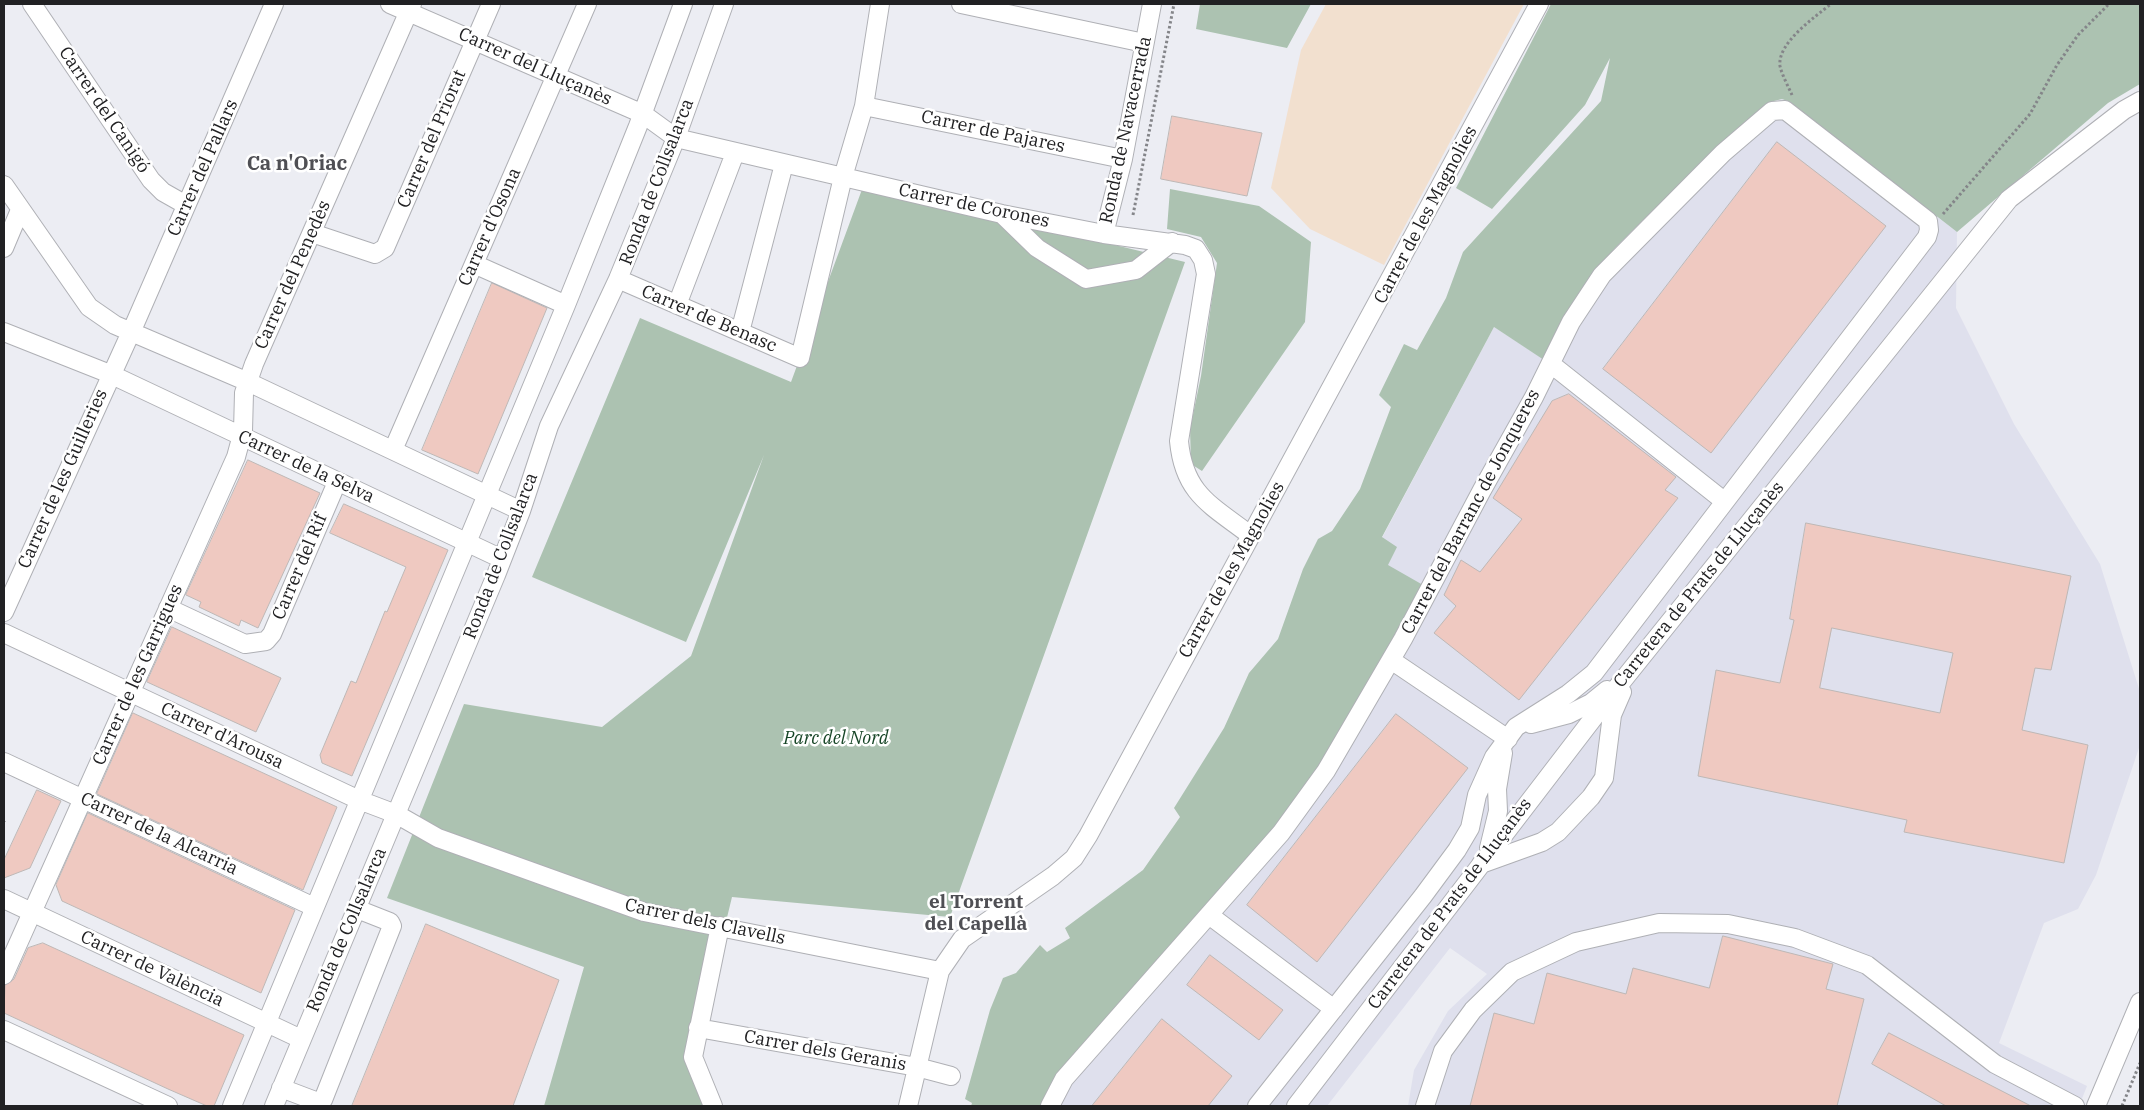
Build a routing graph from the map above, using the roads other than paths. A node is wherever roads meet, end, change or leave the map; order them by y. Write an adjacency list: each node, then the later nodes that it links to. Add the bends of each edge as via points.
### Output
1 (32, 4): 25 (street, Carrer del Canigó, via 151,180 163,192)
2 (274, 4): 25 (street, Carrer del Pallars)
3 (390, 4): 12 (street, Carrer del Lluçanès)
4 (491, 4): 13 (street, Carrer del Priorat)
5 (587, 4): 15 (street, Carrer d'Osona)
6 (682, 4): 18 (street, Ronda de Collsalarca)
7 (724, 4): 19 (street, Ronda de Collsalarca)
8 (880, 4): 17 (street)
9 (960, 4): 14 (street)
10 (1152, 4): 14 (street, Ronda de Navacerrada)
11 (1539, 4): 49 (street, Carrer de les Magnolies)
12 (410, 8): 13 (street, Carrer del Lluçanès); 29 (street, Carrer del Penedès)
13 (475, 41): 15 (street, Carrer del Lluçanès); 29 (street, Carrer del Priorat, via 385,248 375,254)
14 (1144, 43): 21 (street, Ronda de Navacerrada)
15 (556, 76): 18 (street, Carrer del Lluçanès); 33 (street, Carrer d'Osona)
16 (2140, 101): 56 (street, Carretera de Prats de Lluçanès, via 2008,198)
17 (864, 106): 21 (street, Carrer de Pajares); 23 (street)
18 (643, 114): 19 (street, Carrer del Lluçanès); 35 (street, Ronda de Collsalarca)
19 (676, 138): 20 (street, Carrer de Corones); 34 (street, Ronda de Collsalarca)
20 (735, 153): 22 (street, Carrer de Corones); 36 (street)
21 (1123, 159): 30 (street, Ronda de Navacerrada)
22 (784, 164): 23 (street, Carrer de Corones); 39 (street)
23 (843, 177): 27 (street, Carrer de Corones); 39 (street, Carrer de Benasc, via 800,358)
24 (4, 185): 26 (street)
25 (186, 205): 37 (street, Carrer del Pallars)
26 (20, 210): 32 (street); 37 (street, via 89,308)
27 (1002, 214): 30 (street, Carrer de Corones); 31 (street, via 1037,248 1086,279 1136,270)
28 (1929, 226): 40 (street, Carrer del Barranc de Jonqueres, via 1791,114 1785,110 1772,111 1722,154 1602,275 1571,322); 47 (street, Carretera de Prats de Lluçanès, via 1927,237)
29 (312, 233): 42 (street, Carrer del Penedès)
30 (1104, 234): 31 (street, Ronda de Navacerrada)
31 (1172, 242): 49 (street, Ronda de Navacerrada, via 1196,249 1206,274 1178,441 1183,470 1191,486 1207,502)
32 (4, 248)
33 (474, 264): 35 (street); 44 (street, Carrer d'Osona)
34 (618, 279): 36 (street, Carrer de Benasc); 48 (street, Ronda de Collsalarca, via 549,426)
35 (566, 305): 46 (street, Ronda de Collsalarca)
36 (677, 305): 39 (street, Carrer de Benasc)
37 (130, 331): 41 (street, Carrer del Pallars); 42 (street)
38 (4, 332): 41 (street, Carrer de la Selva)
39 (740, 332)
40 (1551, 364): 47 (street); 55 (street, Carrer del Barranc de Jonqueres)
41 (110, 374): 43 (street, Carrer de la Selva); 53 (street, Carrer de les Guilleries)
42 (248, 382): 43 (street, Carrer del Penedès, via 244,393); 44 (street)
43 (242, 437): 45 (street, Carrer de la Selva); 52 (street, Carrer de les Garrigues)
44 (392, 450): 46 (street)
45 (337, 482): 50 (street, Carrer de la Selva); 52 (street, Carrer del Rif, via 272,634 266,641 245,644)
46 (488, 494): 48 (street); 50 (street, Ronda de Collsalarca)
47 (1724, 502): 60 (street, Carretera de Prats de Lluçanès, via 1594,672 1568,694 1516,727)
48 (521, 511): 51 (street, Ronda de Collsalarca)
49 (1250, 535): 73 (street, Carrer de les Magnolies, via 1074,858 962,939)
50 (467, 543): 51 (street, Carrer de la Selva); 64 (street, Ronda de Collsalarca)
51 (502, 559): 65 (street, Ronda de Collsalarca)
52 (168, 608): 57 (street, Carrer de les Garrigues)
53 (4, 612)
54 (4, 633): 57 (street, Carrer d'Arousa)
55 (1391, 660): 60 (street); 71 (street, Carrer del Barranc de Jonqueres, via 1326,770 1280,832)
56 (1632, 669): 58 (street, via 1591,704 1569,714); 59 (street, Carretera de Prats de Lluçanès); 62 (street, via 1612,715)
57 (130, 693): 63 (street, Carrer de les Garrigues); 64 (street, Carrer d'Arousa)
58 (1538, 721): 59 (street, via 1575,720); 60 (street, via 1520,728)
59 (1589, 724): 62 (street, via 1597,735); 66 (street, Carretera de Prats de Lluçanès)
60 (1508, 739): 66 (street, via 1500,762 1495,830); 76 (street, Carretera de Prats de Lluçanès, via 1494,757 1477,794 1470,828 1457,850)
61 (4, 762): 63 (street, Carrer de la Alcarria)
62 (1605, 768): 66 (street, via 1604,778 1591,797 1558,832 1520,852)
63 (83, 799): 68 (street, Carrer de la Alcarria); 70 (street, Carrer de les Garrigues)
64 (359, 800): 65 (street, Carrer d'Arousa); 68 (street, Ronda de Collsalarca)
65 (396, 814): 69 (street, Ronda de Collsalarca); 72 (street, Carrer dels Clavells, via 438,838 644,912)
66 (1481, 864): 91 (street, Carretera de Prats de Lluçanès)
67 (4, 899): 70 (street, Carrer de València)
68 (314, 907): 77 (street, Ronda de Collsalarca)
69 (357, 909): 80 (street, Ronda de Collsalarca); 83 (street, via 390,922 392,926 323,1100 318,1102)
70 (32, 912): 74 (street, Carrer de les Garrigues); 77 (street, Carrer de València)
71 (1209, 915): 76 (street); 89 (street, Carrer del Barranc de Jonqueres, via 1064,1079)
72 (720, 926): 73 (street, Carrer dels Clavells); 78 (street)
73 (940, 971): 81 (street, Carrer de les Magnolies)
74 (4, 974)
75 (2140, 1002): 94 (street)
76 (1334, 1008): 90 (street, Carretera de Prats de Lluçanès)
77 (267, 1023): 80 (street, Carrer de València); 85 (street, Ronda de Collsalarca)
78 (698, 1028): 81 (street, Carrer dels Geranis); 87 (street, via 693,1058)
79 (4, 1030): 84 (street)
80 (301, 1039): 83 (street, Ronda de Collsalarca)
81 (917, 1067): 82 (street, Carrer dels Geranis); 88 (street, Carrer de les Magnolies)
82 (951, 1076)
83 (281, 1088): 86 (street, Ronda de Collsalarca)
84 (168, 1106)
85 (232, 1106)
86 (274, 1106)
87 (713, 1106)
88 (908, 1106)
89 (1050, 1106)
90 (1257, 1106)
91 (1296, 1106)
92 (1425, 1106): 93 (street, via 1443,1051 1473,1010 1512,972 1576,942 1659,923 1728,924 1795,938 1867,965 1995,1064)
93 (2076, 1106)
94 (2096, 1106)

